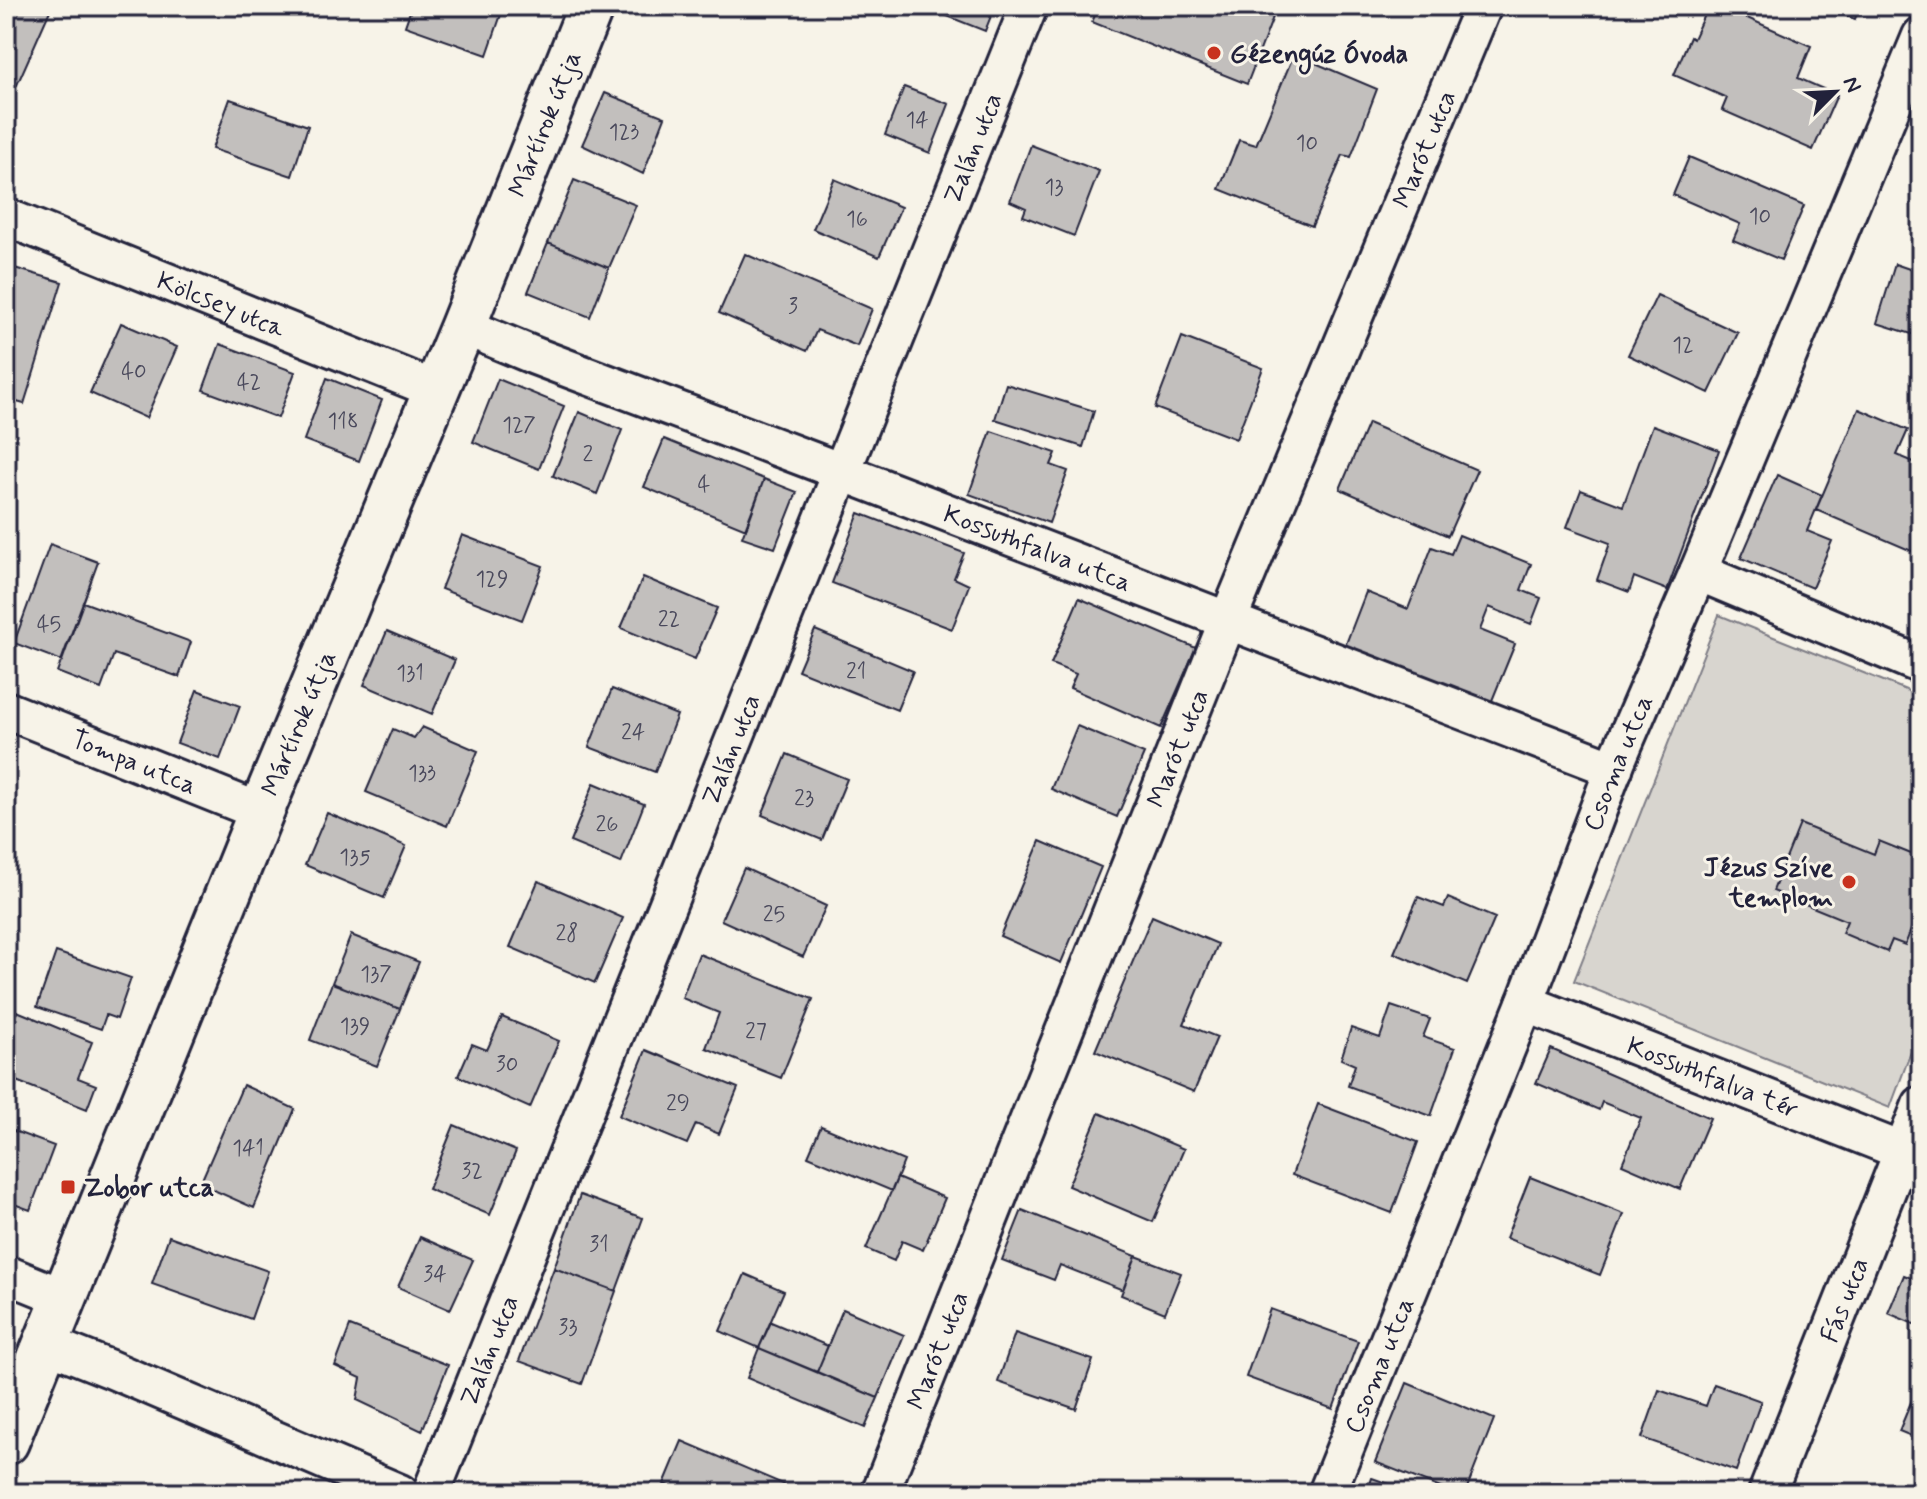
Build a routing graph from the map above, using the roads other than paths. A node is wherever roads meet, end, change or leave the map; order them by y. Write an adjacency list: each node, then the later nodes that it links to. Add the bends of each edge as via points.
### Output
1 (591, 6): 6 (street, Mártírok útja)
2 (1029, 6): 8 (street, Zalán utca)
3 (1483, 6): 10 (street, Marót utca)
4 (1921, 36): 9 (street, Csoma utca)
5 (6, 217): 7 (street, Kölcsey utca)
6 (463, 326): 7 (street, Mártírok útja); 8 (street, Kossuthfalva utca)
7 (436, 390): 14 (street, Mártírok útja)
8 (843, 472): 10 (street, Kossuthfalva utca); 23 (street, Zalán utca)
9 (1698, 572): 11 (street); 13 (street, Csoma utca)
10 (1228, 620): 13 (street, Kossuthfalva utca); 24 (street, Marót utca)
11 (1921, 665)
12 (6, 710): 14 (street, Tompa utca)
13 (1614, 769): 15 (street, Csoma utca)
14 (261, 812): 19 (street, Mártírok útja)
15 (1525, 1003): 17 (street, Kossuthfalva tér); 25 (street, Csoma utca)
16 (1921, 1105): 17 (street, Fás utca)
17 (1902, 1151): 26 (street, Fás utca)
18 (6, 1274): 19 (street)
19 (65, 1298): 20 (street, Mártírok útja)
20 (47, 1344): 21 (street, Mártírok útja); 22 (street)
21 (6, 1442)
22 (400, 1493)
23 (431, 1493)
24 (880, 1493)
25 (1327, 1493)
26 (1767, 1493)

